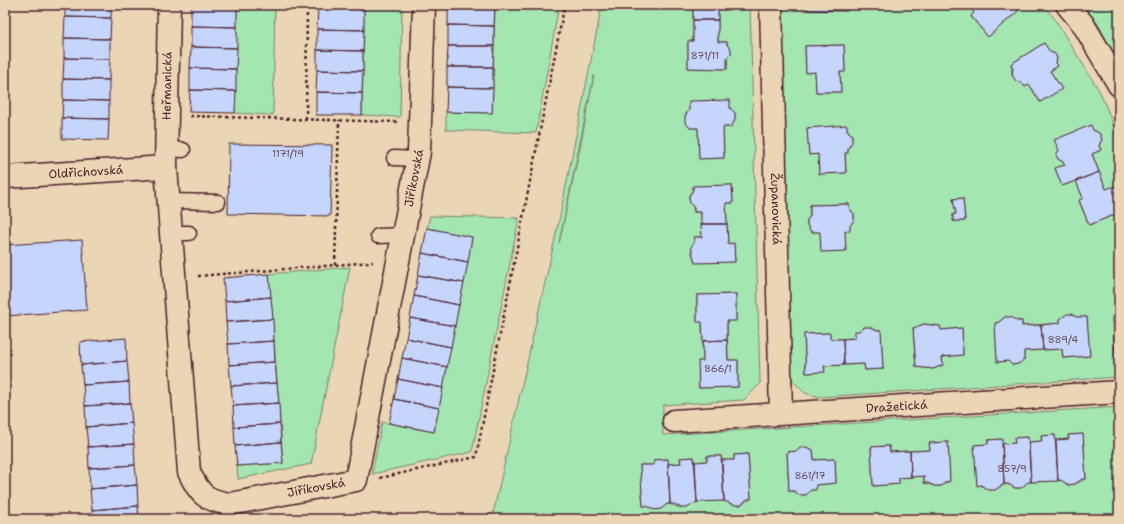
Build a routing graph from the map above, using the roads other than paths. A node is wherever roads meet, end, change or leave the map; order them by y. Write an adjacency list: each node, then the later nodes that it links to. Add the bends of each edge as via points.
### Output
1 (169, 5): 6 (street, Heřmanická)
2 (424, 5): 8 (street, Jiříkovská)
3 (771, 5): 13 (street, Županovická)
4 (1067, 5): 5 (street, via 1083,24)
5 (1119, 85)
6 (172, 155): 9 (street, Oldřichovská); 10 (street, Jiříkovská)
7 (394, 158): 8 (lane)
8 (417, 159): 10 (street, Jiříkovská, via 388,236 356,480 230,504 212,501 197,489 189,472 180,233)
9 (5, 177)
10 (168, 200): 11 (lane)
11 (218, 202)
12 (1119, 392): 13 (street, Dražetická)
13 (781, 413): 14 (street, Dražetická)
14 (674, 421)

